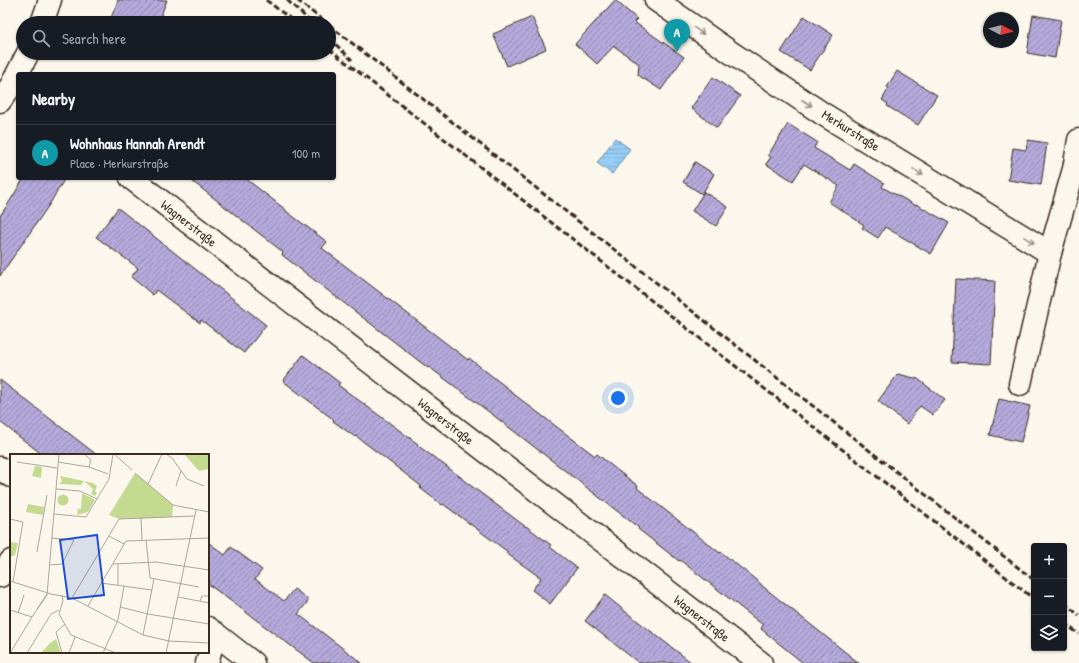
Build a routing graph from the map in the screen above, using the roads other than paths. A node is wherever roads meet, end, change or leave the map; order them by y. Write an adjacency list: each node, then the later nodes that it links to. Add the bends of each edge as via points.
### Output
1 (50, 0): 3 (street)
2 (656, 0): 10 (street, Merkurstraße, one-way to 10, via 823,114)
3 (44, 16)
4 (25, 60): 5 (street)
5 (19, 72)
6 (16, 80): 7 (street)
7 (10, 93)
8 (1079, 140): 10 (street, via 1074,169)
9 (133, 180): 21 (street, Wagnerstraße)
10 (1050, 253): 11 (street)
11 (1020, 384)
12 (0, 468): 13 (street)
13 (10, 475)
14 (10, 563): 15 (street)
15 (0, 576)
16 (211, 631): 17 (street); 20 (street)
17 (209, 647)
18 (208, 653): 19 (street)
19 (207, 663)
20 (253, 663)
21 (761, 663)

